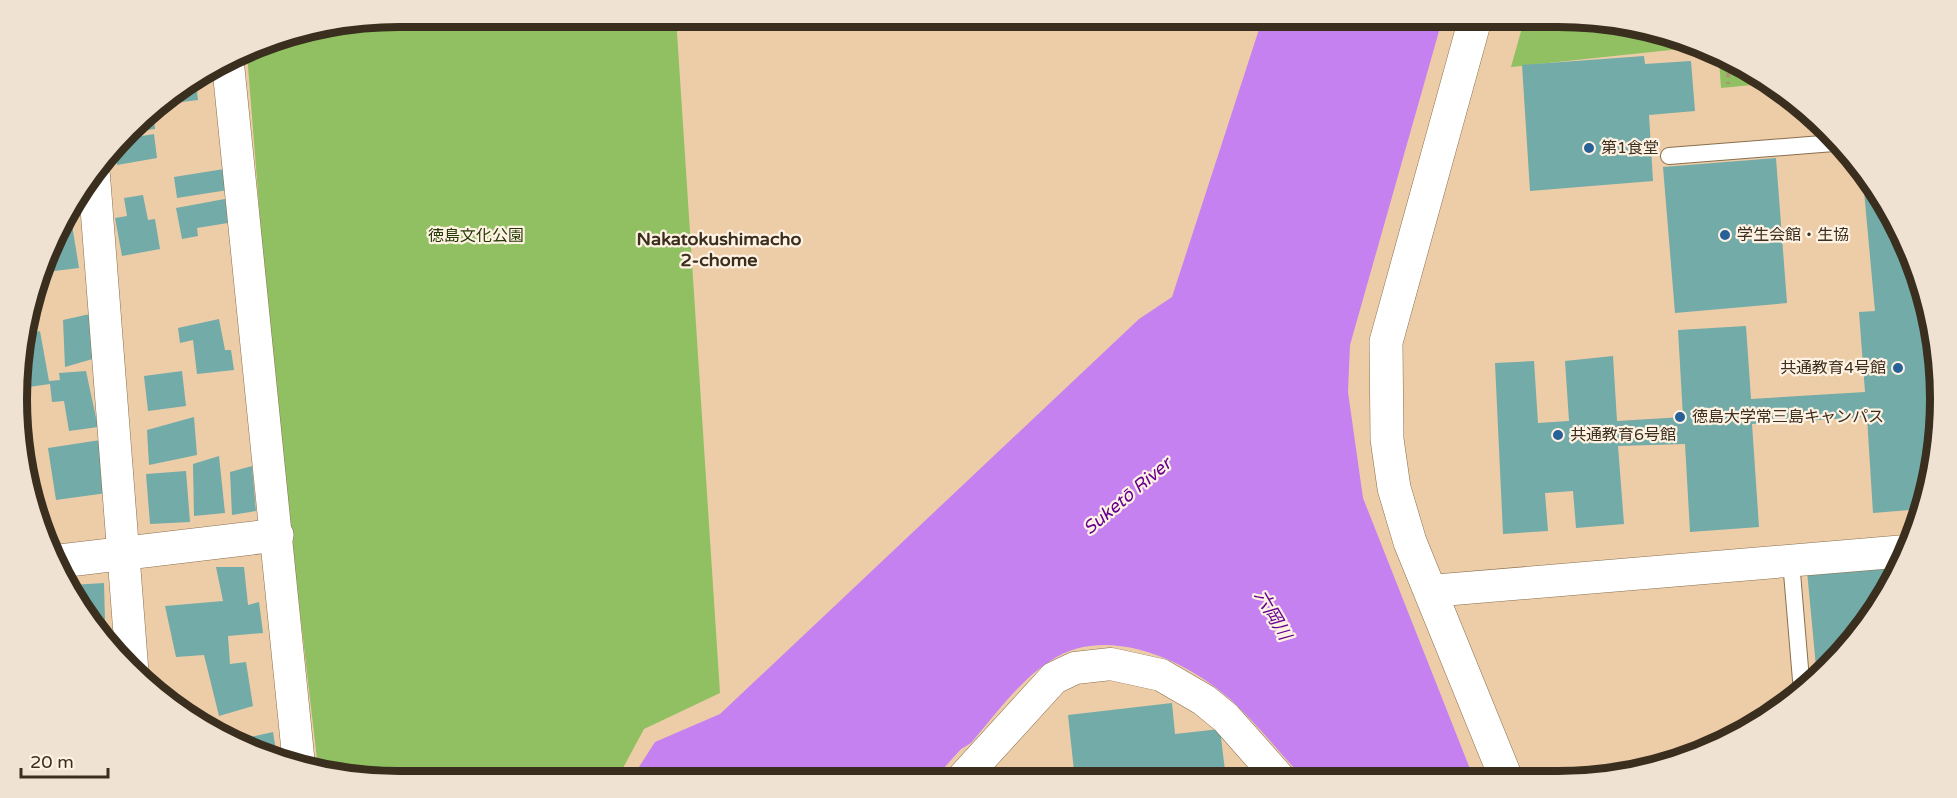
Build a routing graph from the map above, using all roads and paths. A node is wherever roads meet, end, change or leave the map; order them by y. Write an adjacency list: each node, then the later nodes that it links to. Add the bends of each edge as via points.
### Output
1 (1473, 27): 13 (street, via 1386,342 1386,429 1394,489 1410,542)
2 (228, 68): 8 (street)
3 (1728, 68): 4 (path)
4 (1728, 84)
5 (1828, 143): 6 (lane)
6 (1669, 156)
7 (95, 186): 10 (street)
8 (278, 535): 10 (street); 16 (street)
9 (1897, 552): 12 (street)
10 (123, 554): 11 (street); 14 (street)
11 (64, 561)
12 (1791, 561): 13 (street); 15 (lane)
13 (1431, 591): 19 (street)
14 (131, 657)
15 (1801, 681)
16 (298, 757)
17 (969, 771): 18 (street, via 1054,678 1075,668 1111,664 1161,675 1204,700 1226,718)
18 (1273, 771)
19 (1503, 771)

